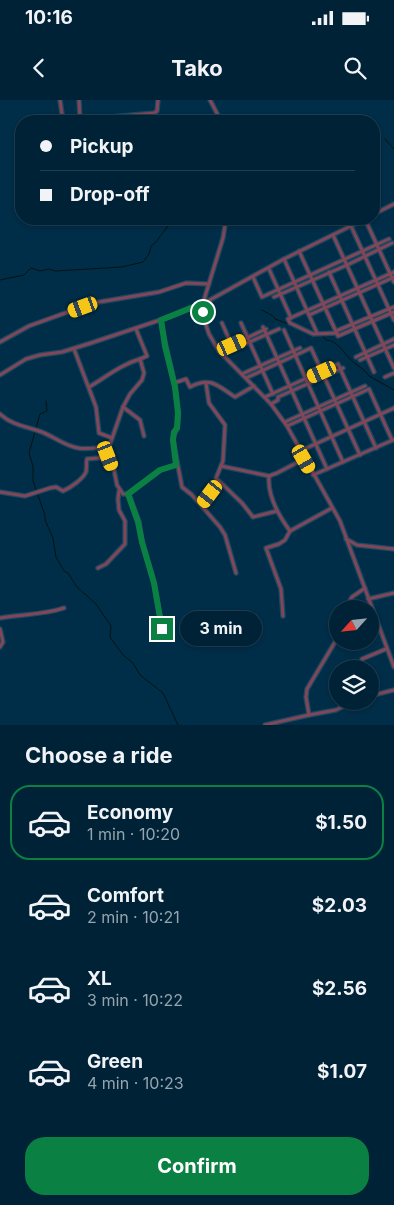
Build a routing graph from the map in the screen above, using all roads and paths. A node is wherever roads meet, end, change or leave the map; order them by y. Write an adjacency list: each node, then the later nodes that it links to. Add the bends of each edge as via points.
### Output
1 (60, 100): 5 (street)
2 (79, 100): 6 (street)
3 (158, 100): 7 (street, via 154,113)
4 (210, 100): 8 (street)
5 (62, 115)
6 (80, 115)
7 (129, 115)
8 (218, 115)
9 (394, 204): 10 (street)
10 (380, 211)
11 (224, 225): 32 (street)
12 (368, 225): 15 (street)
13 (351, 226): 14 (street); 18 (street)
14 (333, 235): 17 (street); 21 (street)
15 (377, 245): 16 (street); 16 (street, via 391,241); 18 (street)
16 (379, 250): 19 (street); 26 (street)
17 (299, 251): 20 (street); 27 (street)
18 (363, 252): 19 (street); 21 (street)
19 (365, 257): 22 (street); 31 (street)
20 (284, 259): 23 (street); 33 (street)
21 (345, 261): 22 (street); 24 (street)
22 (347, 265): 25 (street); 34 (street)
23 (269, 268): 28 (street); 35 (street)
24 (327, 269): 25 (street); 27 (street)
25 (329, 273): 30 (street); 37 (street)
26 (392, 273): 29 (street); 31 (street)
27 (311, 276): 30 (street); 33 (street)
28 (253, 277): 35 (street, via 262,297); 38 (street)
29 (393, 279): 31 (street)
30 (313, 280): 33 (street); 39 (street)
31 (377, 283): 34 (street); 42 (street)
32 (209, 284): 38 (street); 59 (street, via 186,283 159,292 93,303 34,324)
33 (296, 285): 35 (street); 41 (street)
34 (359, 291): 37 (street); 45 (street)
35 (279, 292): 36 (street); 44 (street)
36 (274, 296)
37 (341, 299): 39 (street); 50 (street)
38 (203, 303): 46 (street); 68 (street, via 209,334)
39 (325, 306): 41 (street); 43 (street); 55 (street)
40 (394, 306): 42 (street)
41 (307, 311): 43 (street); 44 (street)
42 (391, 311): 45 (street); 47 (street)
43 (309, 315): 56 (street)
44 (291, 318): 56 (street, via 288,319 290,323 313,334)
45 (372, 319): 50 (street); 61 (street)
46 (161, 320): 51 (street); 92 (street)
47 (394, 320)
48 (241, 323): 57 (street)
49 (222, 324): 62 (street)
50 (354, 326): 55 (street, via 338,336); 70 (street)
51 (136, 328): 65 (street); 76 (street, via 147,356)
52 (279, 329): 53 (street)
53 (265, 330): 57 (street); 60 (street); 75 (street)
54 (284, 330): 69 (street)
55 (337, 332): 56 (street)
56 (318, 333)
57 (248, 338): 60 (street); 62 (street)
58 (394, 340): 61 (street)
59 (0, 342)
60 (250, 342): 66 (street); 79 (street)
61 (383, 344): 67 (street); 70 (street)
62 (232, 345): 66 (street); 68 (street)
63 (394, 345): 67 (street)
64 (300, 348): 69 (street)
65 (74, 349): 87 (street, via 26,359); 98 (street)
66 (234, 349): 71 (street)
67 (385, 349): 74 (street); 81 (street)
68 (219, 351): 71 (street)
69 (293, 351): 72 (street); 75 (street)
70 (365, 352): 73 (street); 74 (street)
71 (222, 354): 86 (street)
72 (295, 355): 78 (street); 83 (street, via 311,348); 91 (street)
73 (356, 357)
74 (367, 357): 77 (street); 84 (street)
75 (277, 358): 78 (street); 79 (street)
76 (140, 359): 98 (street, via 111,371); 106 (street, via 144,373 142,380)
77 (360, 360)
78 (279, 363): 82 (street); 96 (street)
79 (260, 366): 82 (street); 86 (street)
80 (342, 368): 83 (street, via 338,364); 88 (street); 101 (street)
81 (394, 368)
82 (262, 371): 90 (street); 100 (street)
83 (322, 372): 88 (street); 91 (street)
84 (374, 372)
85 (394, 373): 89 (street)
86 (242, 374): 90 (street)
87 (0, 375)
88 (324, 376): 94 (street); 103 (street)
89 (385, 377)
90 (246, 378): 95 (street)
91 (306, 379): 94 (street); 96 (street)
92 (174, 382): 93 (street, via 186,379 190,387); 130 (street, via 178,413 173,440)
93 (206, 383): 95 (street, via 221,386 235,397); 131 (street, via 209,402 225,425)
94 (308, 384): 99 (street); 107 (street)
95 (254, 386): 102 (street)
96 (290, 386): 99 (street); 100 (street)
97 (365, 386): 101 (street)
98 (89, 387): 120 (street, via 100,433)
99 (292, 391): 104 (street); 111 (street)
100 (273, 394): 102 (street)
101 (352, 394): 103 (street); 105 (street); 112 (street, via 369,389); 115 (street)
102 (265, 398): 104 (street)
103 (335, 400): 105 (street); 107 (street)
104 (271, 404): 114 (street)
105 (337, 404): 109 (street); 117 (street)
106 (123, 407): 118 (street, via 140,420); 120 (street)
107 (318, 407): 109 (street); 111 (street)
108 (394, 408): 112 (street)
109 (320, 411): 113 (street); 119 (street)
110 (0, 414): 123 (street, via 18,426 75,447)
111 (302, 414): 113 (street); 114 (street)
112 (381, 414): 115 (street); 121 (street)
113 (304, 419): 116 (street); 122 (street)
114 (284, 422): 116 (street)
115 (364, 422): 117 (street); 124 (street)
116 (287, 426): 125 (street)
117 (348, 429): 119 (street); 126 (street)
118 (144, 436)
119 (332, 437): 122 (street); 129 (street)
120 (112, 438): 123 (street)
121 (393, 440): 124 (street)
122 (316, 444): 125 (street); 132 (street)
123 (109, 447): 127 (street)
124 (376, 448): 126 (street)
125 (300, 451): 128 (street)
126 (360, 455): 129 (street)
127 (108, 456): 136 (street); 137 (street, via 87,459 86,472 74,486 63,491 56,487 25,496)
128 (304, 459): 133 (street); 134 (street)
129 (343, 462): 132 (street)
130 (176, 465): 138 (street, via 160,470); 139 (street, via 182,487)
131 (221, 466): 134 (street); 135 (street, via 216,478)
132 (327, 469): 133 (street)
133 (313, 475): 140 (street)
134 (269, 476): 141 (street)
135 (219, 481): 139 (street); 141 (street, via 253,517)
136 (119, 490): 138 (street); 145 (street, via 125,544)
137 (0, 492)
138 (128, 494): 155 (street, via 154,583)
139 (202, 506): 146 (street, via 225,535)
140 (332, 508): 142 (street); 143 (street)
141 (277, 511): 142 (street)
142 (290, 531): 152 (street, via 285,540 266,548 281,589)
143 (346, 538): 144 (street, via 357,545); 147 (street)
144 (394, 549)
145 (98, 568)
146 (236, 573)
147 (365, 588): 149 (street); 150 (street)
148 (394, 592): 149 (street)
149 (368, 599): 158 (street)
150 (350, 600)
151 (64, 608): 153 (street)
152 (283, 616)
153 (0, 618)
154 (0, 629): 156 (street)
155 (162, 629)
156 (0, 647)
157 (330, 650): 164 (street, via 307,689)
158 (386, 650): 159 (street); 160 (street)
159 (362, 660)
160 (394, 667)
161 (394, 690): 162 (street)
162 (379, 694)
163 (336, 710): 164 (street)
164 (309, 714): 165 (street)
165 (266, 725)

